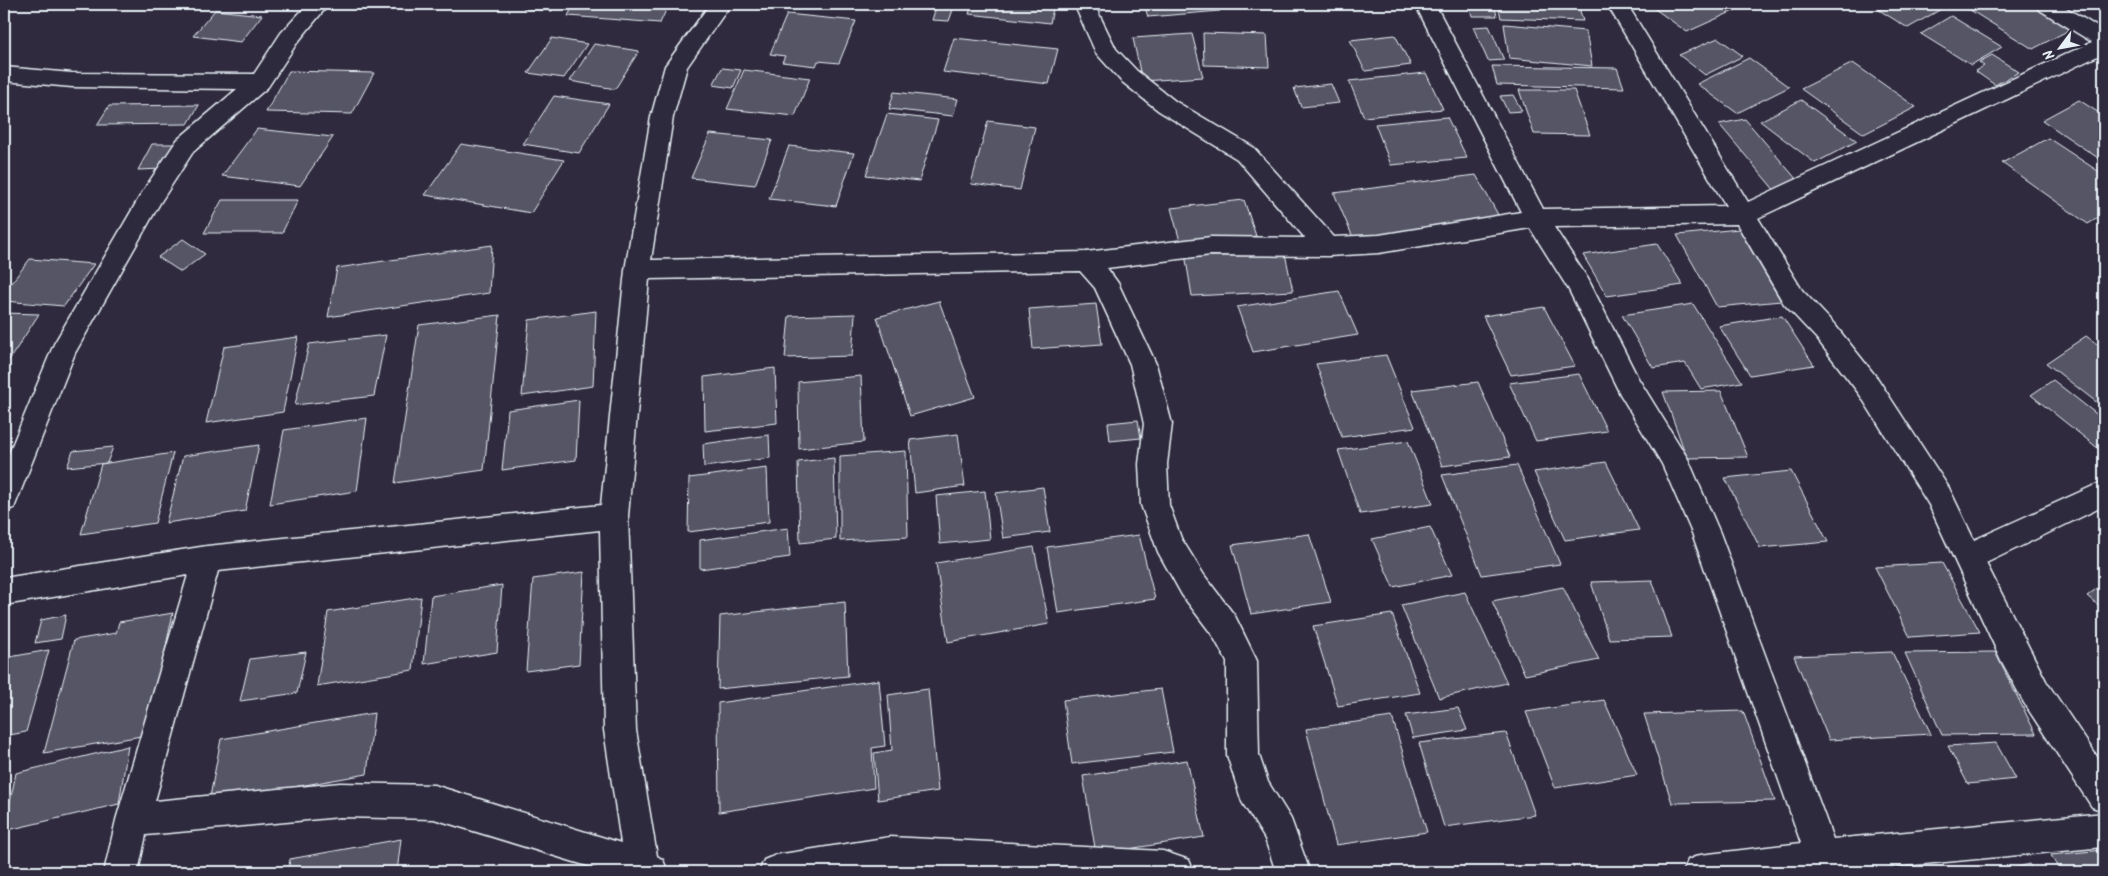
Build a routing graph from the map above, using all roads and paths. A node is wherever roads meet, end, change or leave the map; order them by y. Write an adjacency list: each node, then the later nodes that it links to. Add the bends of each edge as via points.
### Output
1 (319, 4): 10 (street, via 289,38)
2 (722, 4): 15 (street, via 676,66 662,117)
3 (1084, 4): 13 (street, via 1107,53 1129,76 1167,106 1245,154)
4 (1425, 4): 12 (street)
5 (1617, 4): 11 (street)
6 (2045, 4): 7 (street)
7 (2104, 40)
8 (2104, 45): 11 (street)
9 (4, 74): 10 (street, via 72,80)
10 (260, 82): 17 (street, via 185,146 151,197 63,351)
11 (1743, 215): 12 (street); 19 (street, via 1793,297 1826,332 1869,387 1940,497)
12 (1536, 218): 13 (street, via 1378,244); 25 (street, via 1579,286 1629,386 1674,459 1706,533)
13 (1328, 247): 14 (street, via 1211,246)
14 (1086, 261): 15 (street); 30 (street, via 1105,283 1143,364 1158,424 1153,464 1155,506 1168,544 1192,585 1224,626 1242,661 1243,755 1254,790 1279,831)
15 (637, 270): 18 (street)
16 (2104, 493): 19 (street)
17 (4, 499)
18 (614, 516): 20 (street); 26 (street, via 620,730)
19 (1969, 557): 22 (street, via 2035,692)
20 (207, 559): 21 (street); 23 (street)
21 (4, 591)
22 (2104, 795)
23 (133, 820): 26 (street, via 340,800 434,802); 27 (street)
24 (2104, 830): 25 (street)
25 (1823, 857): 31 (street)
26 (647, 869)
27 (121, 872)
28 (776, 872): 29 (street, via 890,854 1163,868)
29 (1177, 872)
30 (1293, 872)
31 (1700, 872)

